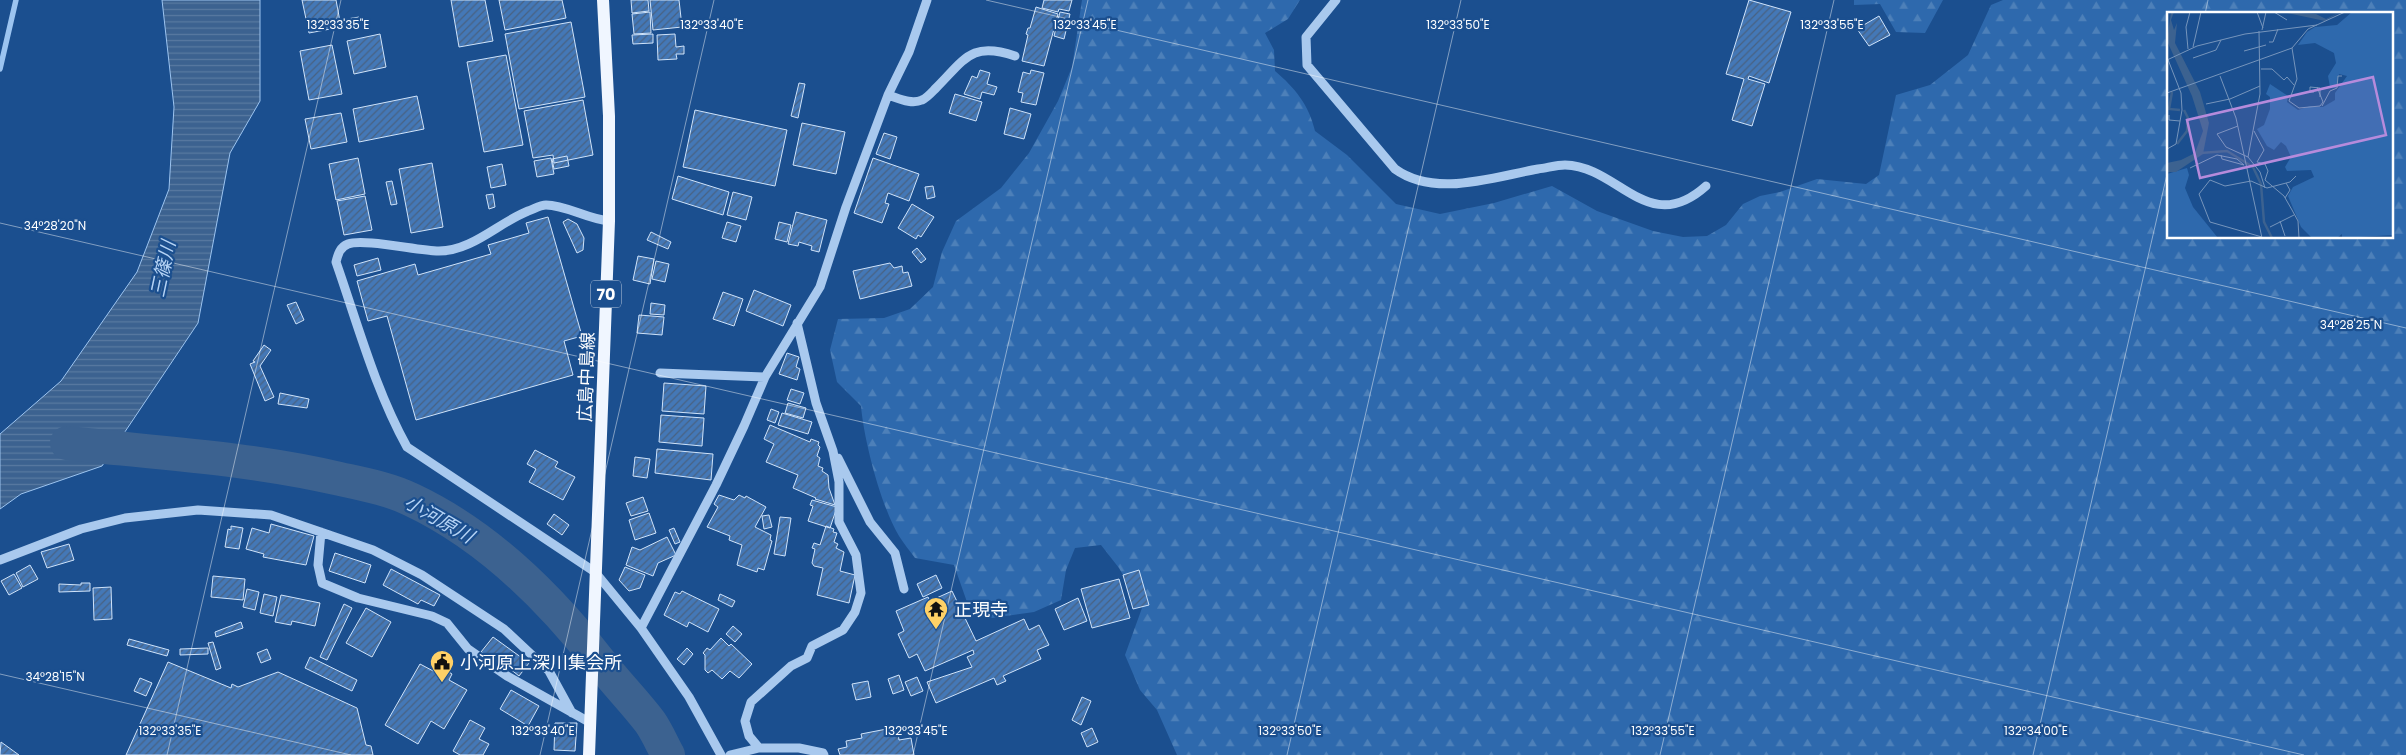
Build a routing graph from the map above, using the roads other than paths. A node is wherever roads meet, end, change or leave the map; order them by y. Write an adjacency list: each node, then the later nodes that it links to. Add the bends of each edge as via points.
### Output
1 (603, 0): 7 (main road, 広島中島線 / 70, via 609,116)
2 (927, 0): 5 (street, via 909,52)
3 (1336, 0): 6 (street, via 1306,37 1307,66 1395,168 1414,179 1436,185 1447,184 1565,165 1593,173 1658,205 1683,201 1697,195)
4 (1015, 56): 5 (street, via 994,49 980,50 966,58 922,100 911,102)
5 (888, 95): 8 (street, via 820,287)
6 (1706, 186)
7 (609, 221): 14 (main road, 広島中島線 / 70); 14 (street, via 545,205 512,218 453,251 349,243 342,248 336,262 367,359 407,447)
8 (797, 323): 10 (street); 11 (street, via 807,371)
9 (660, 373): 10 (street)
10 (765, 377): 16 (street, via 716,485)
11 (827, 435): 15 (street, via 870,522 895,553); 19 (street, via 839,482 839,522 856,555 861,593 855,612 843,630 812,646 807,658 791,666 751,702 745,722 749,736)
12 (322, 532): 13 (street, via 272,515 198,510 107,522); 17 (street, via 373,550 422,575 504,628 549,671); 17 (street, via 318,565 322,583 358,598 432,616 446,623 468,650)
13 (0, 560)
14 (595, 572): 16 (street); 18 (main road, 広島中島線 / 70)
15 (904, 589)
16 (641, 628): 21 (street, via 689,697)
17 (572, 713): 18 (street)
18 (590, 717): 20 (main road, 広島中島線 / 70)
19 (759, 748): 22 (street); 23 (street, via 800,748)
20 (589, 755)
21 (720, 755)
22 (730, 755)
23 (824, 755)

